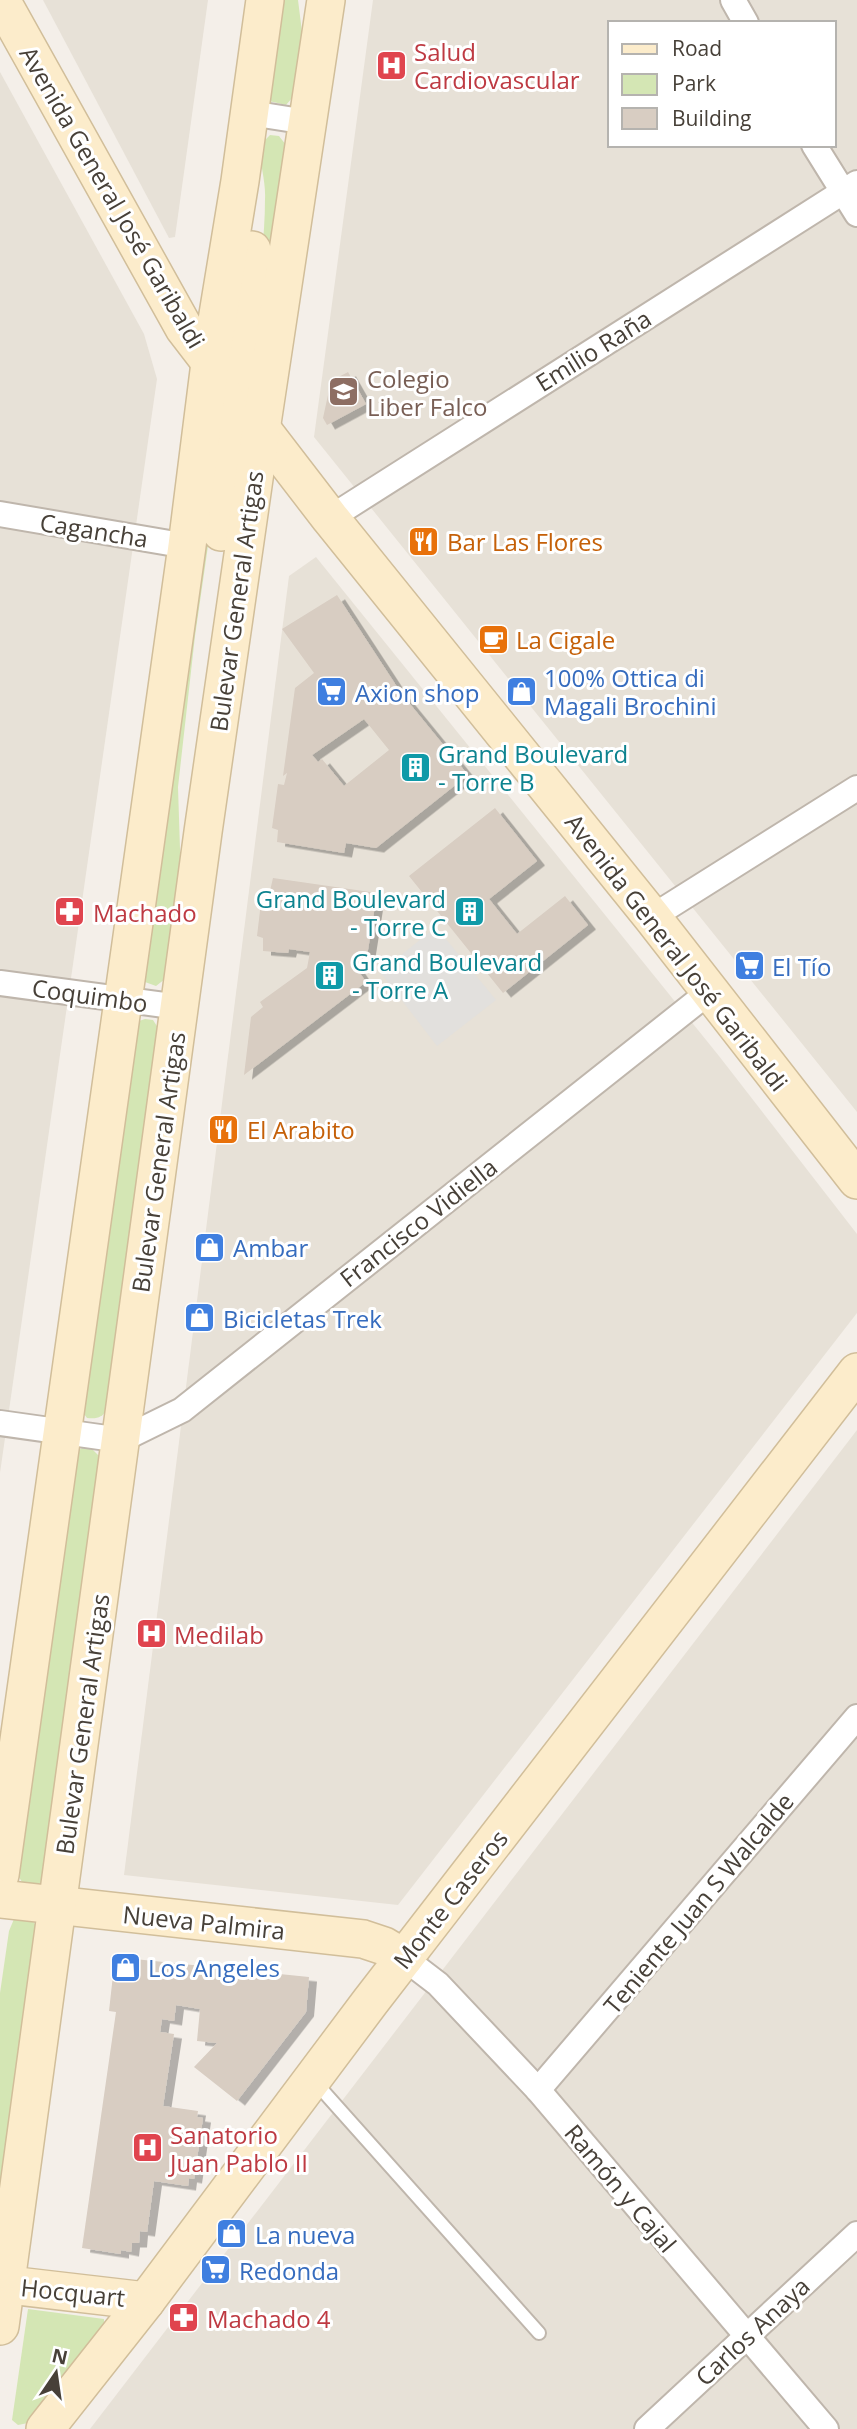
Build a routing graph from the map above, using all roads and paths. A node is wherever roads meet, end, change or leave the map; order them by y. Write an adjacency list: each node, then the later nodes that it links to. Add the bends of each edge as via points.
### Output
1 (1, 0): 12 (main road, Avenida General José Garibaldi, via 184,328)
2 (265, 0): 6 (main road)
3 (733, 0): 5 (street)
4 (325, 2): 7 (main road, Bulevar General Artigas)
5 (745, 21)
6 (250, 113): 7 (street); 9 (main road)
7 (307, 122): 13 (main road, Bulevar General Artigas)
8 (816, 147): 10 (street)
9 (240, 181): 12 (main road); 13 (main road, via 255,226 239,362 244,390)
10 (850, 187): 11 (street); 15 (street, Emilio Raña)
11 (857, 214)
12 (210, 363): 13 (main road, Avenida General José Garibaldi); 16 (main road); 18 (main road, via 229,407 233,436 190,770)
13 (261, 430): 15 (main road, Avenida General José Garibaldi); 18 (main road, Bulevar General Artigas)
14 (0, 514): 16 (street, Cagancha)
15 (330, 518): 19 (main road, Avenida General José Garibaldi)
16 (187, 545): 22 (main road)
17 (857, 788): 19 (street)
18 (203, 832): 23 (main road, Bulevar General Artigas)
19 (652, 917): 21 (main road, Avenida General José Garibaldi)
20 (0, 983): 22 (street, Coquimbo)
21 (709, 992): 24 (main road, Avenida General José Garibaldi); 28 (street, Francisco Vidiella, via 182,1410)
22 (124, 1000): 23 (street, Coquimbo); 27 (main road)
23 (179, 1007): 28 (main road, Bulevar General Artigas)
24 (853, 1169)
25 (857, 1372): 33 (main road, Monte Caseros)
26 (0, 1423): 27 (street)
27 (61, 1431): 28 (street); 30 (main road)
28 (121, 1440): 32 (main road, Bulevar General Artigas)
29 (857, 1717): 35 (street, Teniente Juan S Walcalde)
30 (0, 1875)
31 (0, 1899): 32 (main road, Nueva Palmira)
32 (58, 1906): 33 (main road, Nueva Palmira, via 363,1939); 37 (main road, Bulevar General Artigas)
33 (404, 1958): 34 (main road, Monte Caseros); 35 (street, Ramón y Cajal, via 438,1984)
34 (312, 2079): 38 (main road, Monte Caseros); 40 (lane)
35 (538, 2090): 41 (street, Ramón y Cajal)
36 (857, 2234): 41 (street, Carlos Anaya)
37 (3, 2285): 38 (main road, Hocquart); 39 (main road, Bulevar General Artigas)
38 (146, 2301): 42 (main road, Monte Caseros)
39 (0, 2326)
40 (539, 2333)
41 (746, 2335): 43 (street, Carlos Anaya); 44 (street, Ramón y Cajal)
42 (46, 2429)
43 (647, 2429)
44 (826, 2429)

